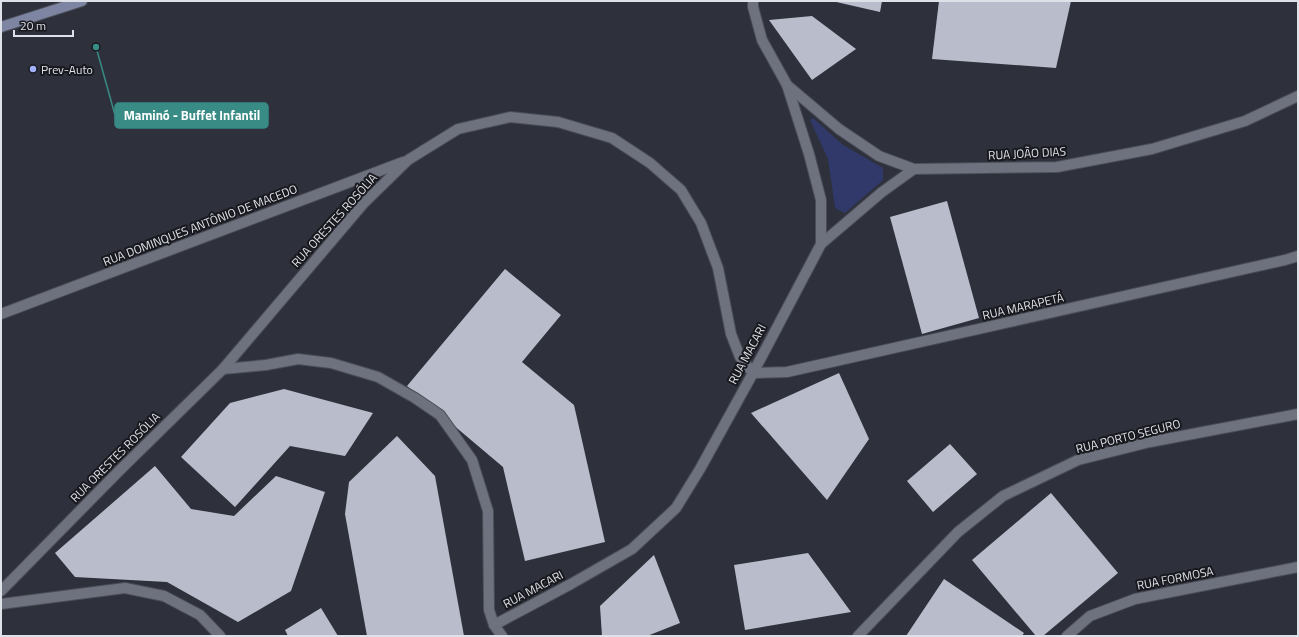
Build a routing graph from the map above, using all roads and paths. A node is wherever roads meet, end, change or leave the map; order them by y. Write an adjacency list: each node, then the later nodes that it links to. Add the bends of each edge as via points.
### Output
1 (82, 1): 3 (main road)
2 (753, 1): 4 (street, RUA MACARI, via 762,40)
3 (1, 27)
4 (787, 85): 7 (street, via 839,129 879,156); 8 (street, RUA MACARI, via 821,200)
5 (1298, 96): 7 (street, RUA JOÃO DIAS, via 1245,121 1152,149 1057,166)
6 (408, 160): 10 (street, RUA DOMINQUES ANTÔNIO DE MACEDO); 11 (street, RUA ORESTES ROSÓLIA, via 363,204); 12 (street, RUA ORESTES ROSÓLIA, via 458,129 510,117 558,122 612,138 650,163 681,190 701,223 718,268 731,334 740,357)
7 (914, 169): 8 (street, via 882,192)
8 (821, 244): 12 (street, RUA MACARI)
9 (1298, 256): 12 (street, RUA MARAPETÁ, via 787,372)
10 (1, 314)
11 (223, 369): 15 (street, RUA ORESTES ROSÓLIA); 17 (street, via 298,359 331,363 378,377 440,415 472,460 488,510 489,610)
12 (752, 373): 17 (street, RUA MACARI, via 676,508 632,549)
13 (1298, 414): 20 (street, RUA PORTO SEGURO, via 1150,442 1078,460 1004,496 958,532)
14 (1298, 567): 21 (street, RUA FORMOSA, via 1135,599 1090,616)
15 (1, 591)
16 (1, 604): 18 (street, via 125,588 164,596 200,615)
17 (494, 625): 19 (street)
18 (220, 636)
19 (502, 636)
20 (858, 636)
21 (1067, 636)

